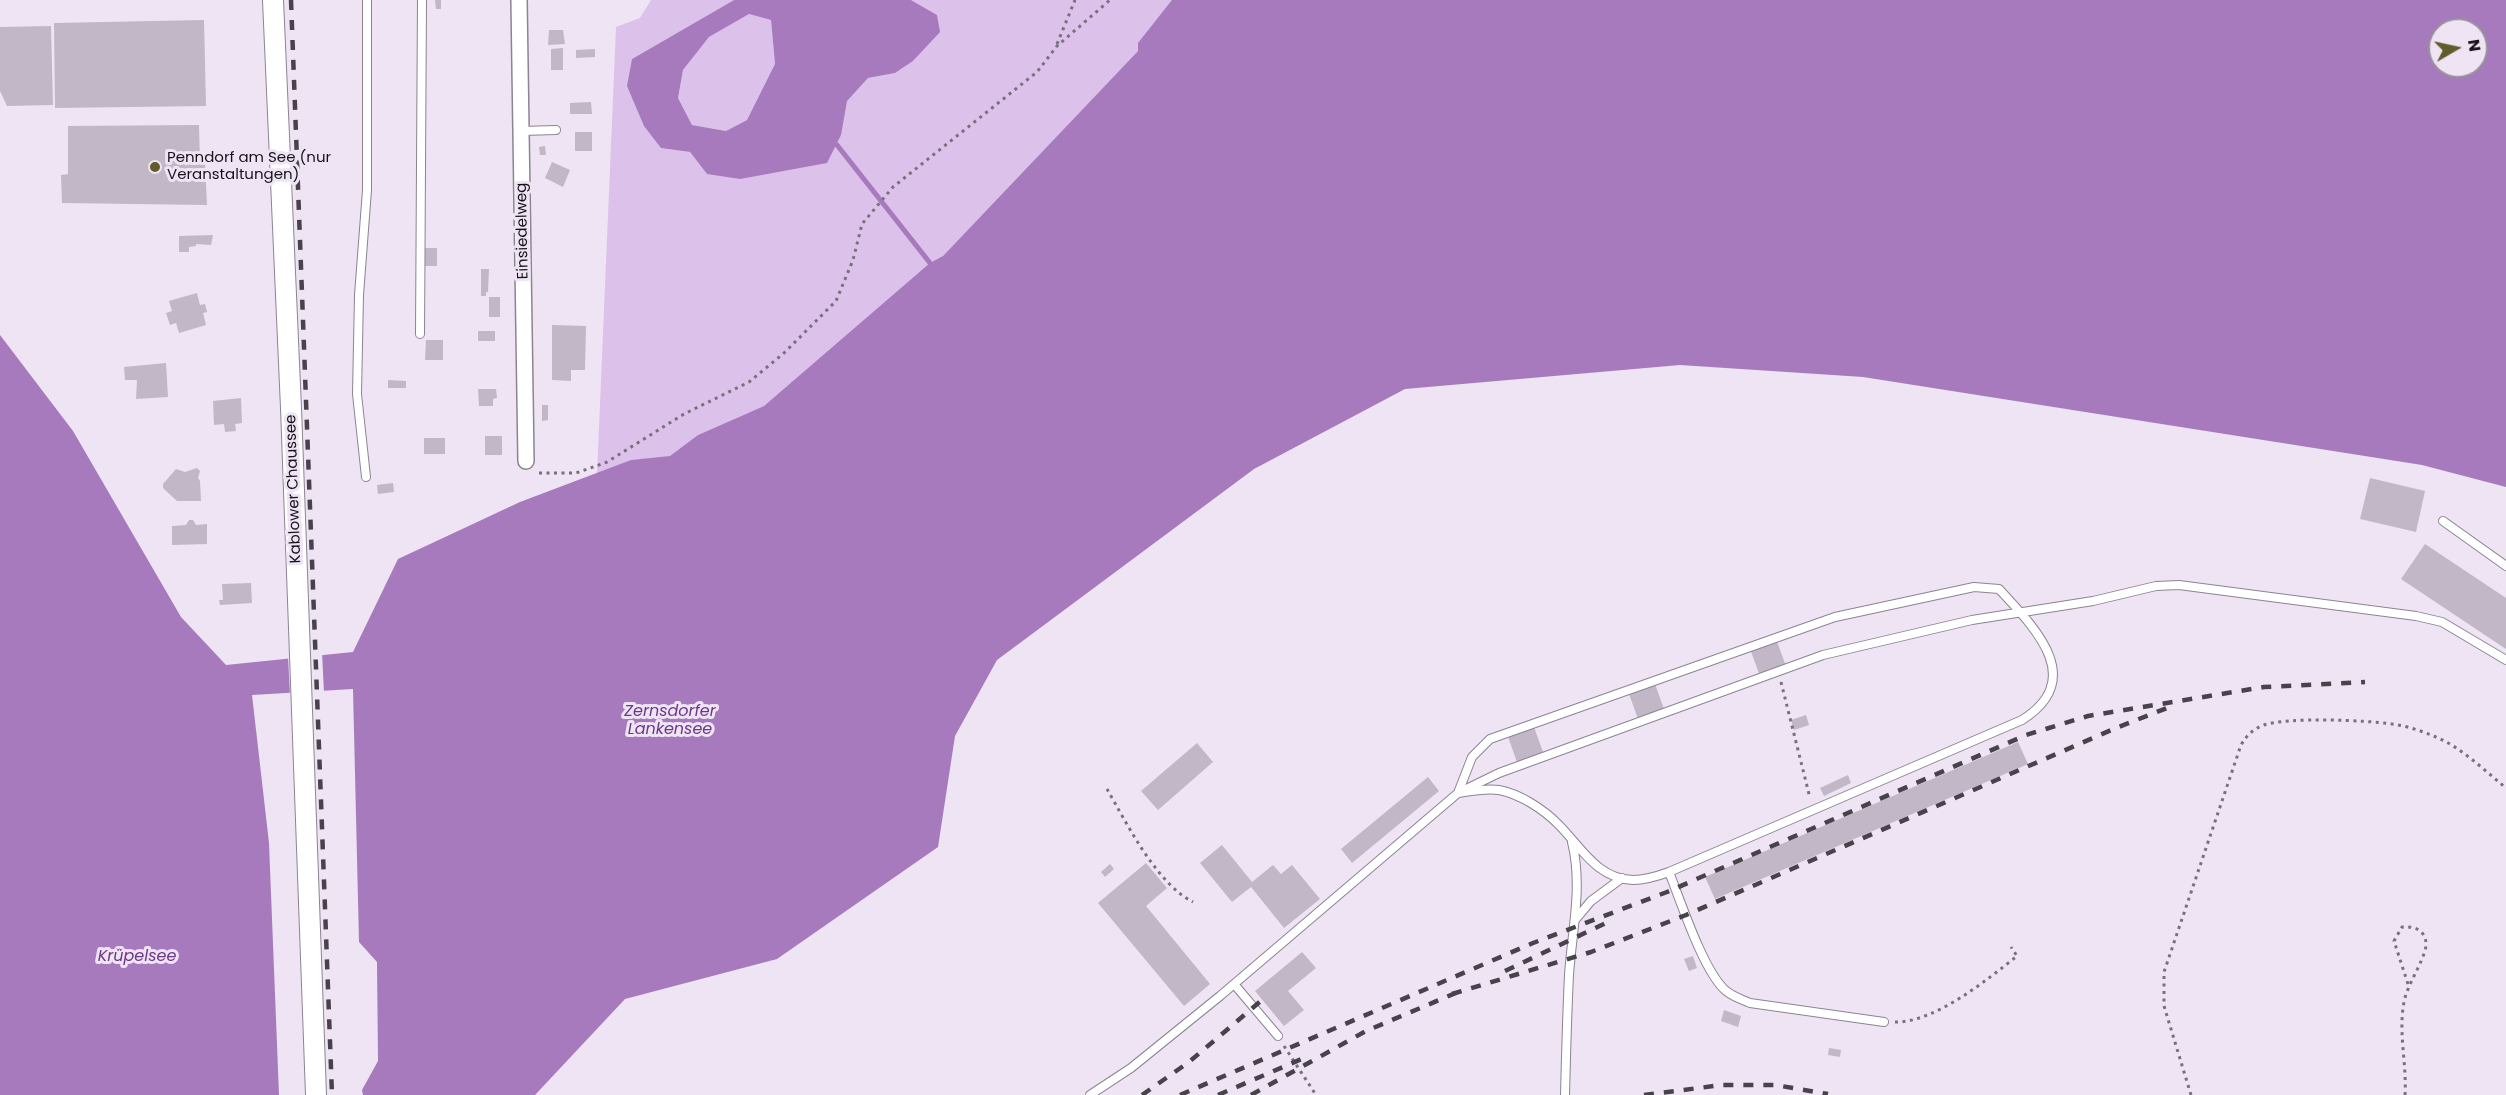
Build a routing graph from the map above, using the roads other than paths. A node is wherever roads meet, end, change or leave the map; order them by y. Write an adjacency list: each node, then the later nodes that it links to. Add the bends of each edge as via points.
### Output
1 (273, 0): 22 (street, Kablower Chaussee)
2 (367, 0): 9 (lane, via 367,190 357,394)
3 (422, 0): 7 (lane)
4 (519, 0): 6 (street, Einsiedelweg)
5 (556, 130): 6 (lane)
6 (522, 131): 8 (street, Einsiedelweg)
7 (420, 334)
8 (526, 461)
9 (366, 477)
10 (2444, 521): 11 (lane)
11 (2506, 566)
12 (2019, 611): 13 (lane, via 2156,586 2199,586 2442,622); 14 (lane, via 1823,655 1499,773); 14 (lane, via 1999,589 1974,586 1835,617 1490,740 1472,757); 16 (lane, via 2042,639 2052,660 2053,680 2048,697 2038,710)
13 (2506, 660)
14 (1458, 793): 15 (lane, via 1499,790 1520,798 1541,809); 19 (lane)
15 (1572, 840): 17 (lane, via 1601,870); 18 (lane, via 1578,866)
16 (1669, 872): 17 (lane, via 1634,880); 20 (lane, via 1708,965 1732,996 1750,1003)
17 (1622, 878): 18 (lane, via 1591,901)
18 (1575, 920): 24 (lane)
19 (1234, 984): 21 (lane); 23 (lane, via 1131,1068)
20 (1884, 1022)
21 (1278, 1036)
22 (316, 1095)
23 (1090, 1095)
24 (1565, 1095)

